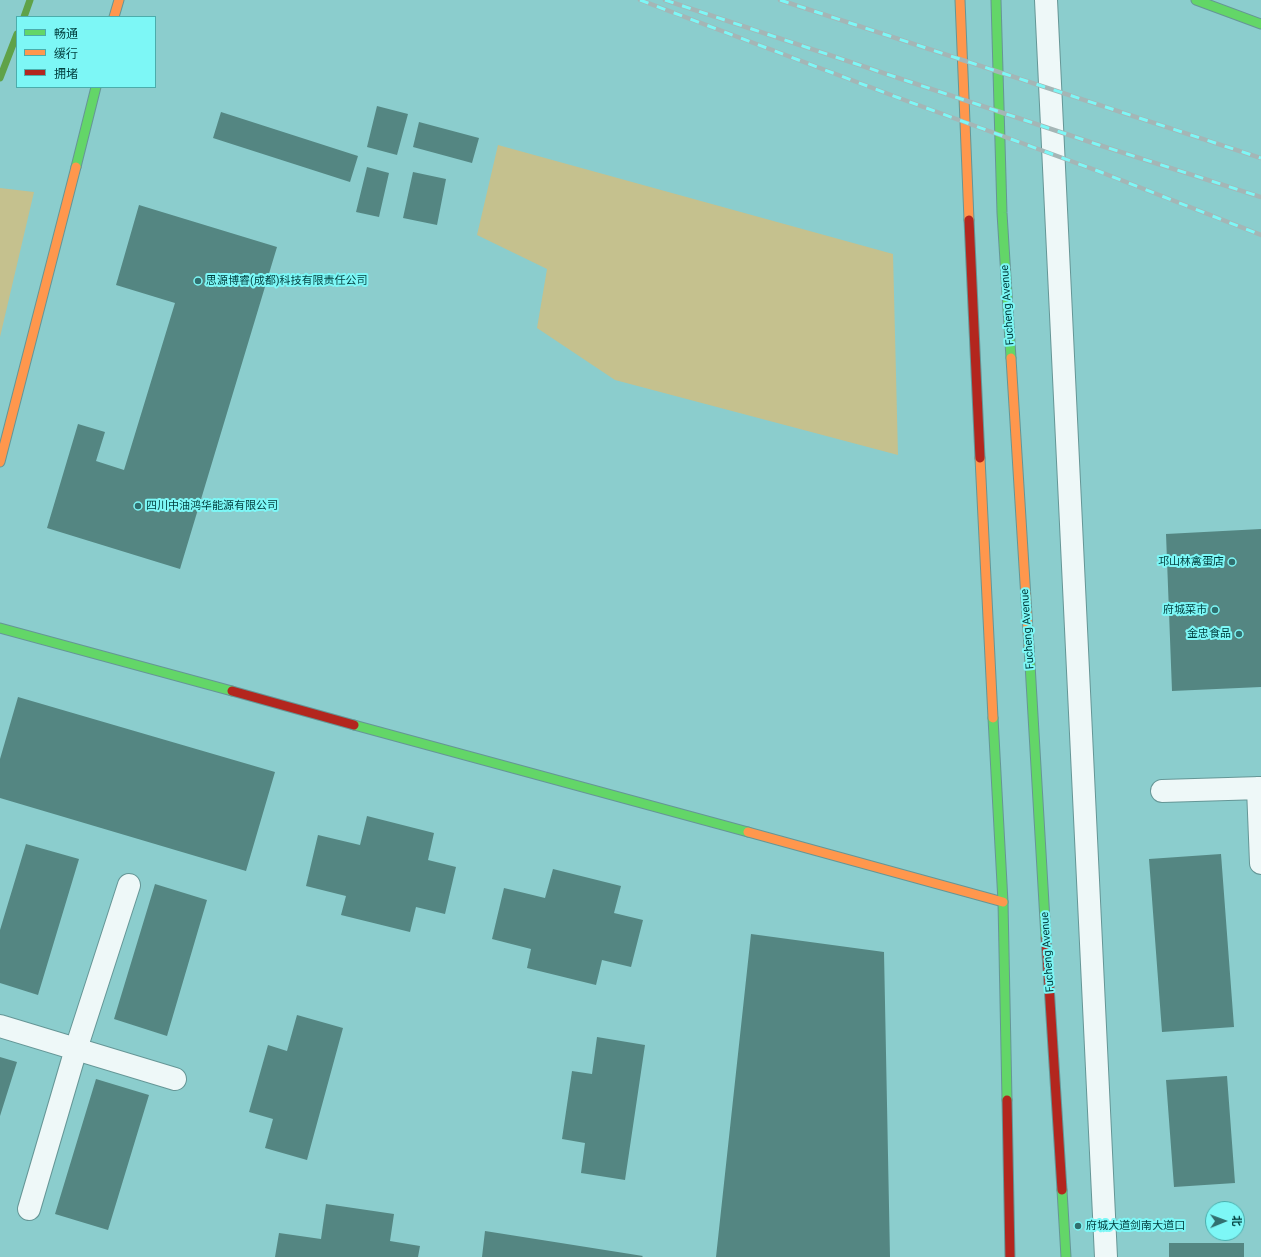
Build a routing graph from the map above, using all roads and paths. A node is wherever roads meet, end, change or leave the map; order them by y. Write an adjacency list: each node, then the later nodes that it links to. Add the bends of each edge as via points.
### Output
1 (119, 0): 6 (main road)
2 (960, 0): 15 (main road, via 982,526)
3 (996, 0): 21 (main road, Fucheng Avenue, via 1002,213)
4 (1046, 0): 22 (street)
5 (1196, 0): 7 (main road)
6 (114, 16)
7 (1261, 24)
8 (96, 88): 9 (main road)
9 (0, 462)
10 (0, 628): 15 (main road)
11 (1259, 788): 12 (street); 13 (street)
12 (1162, 791)
13 (1261, 863)
14 (129, 885): 17 (street)
15 (1003, 902): 20 (main road)
16 (0, 1026): 17 (street)
17 (76, 1049): 18 (street); 19 (street)
18 (175, 1078)
19 (29, 1209)
20 (1010, 1257)
21 (1066, 1257)
22 (1106, 1257)

